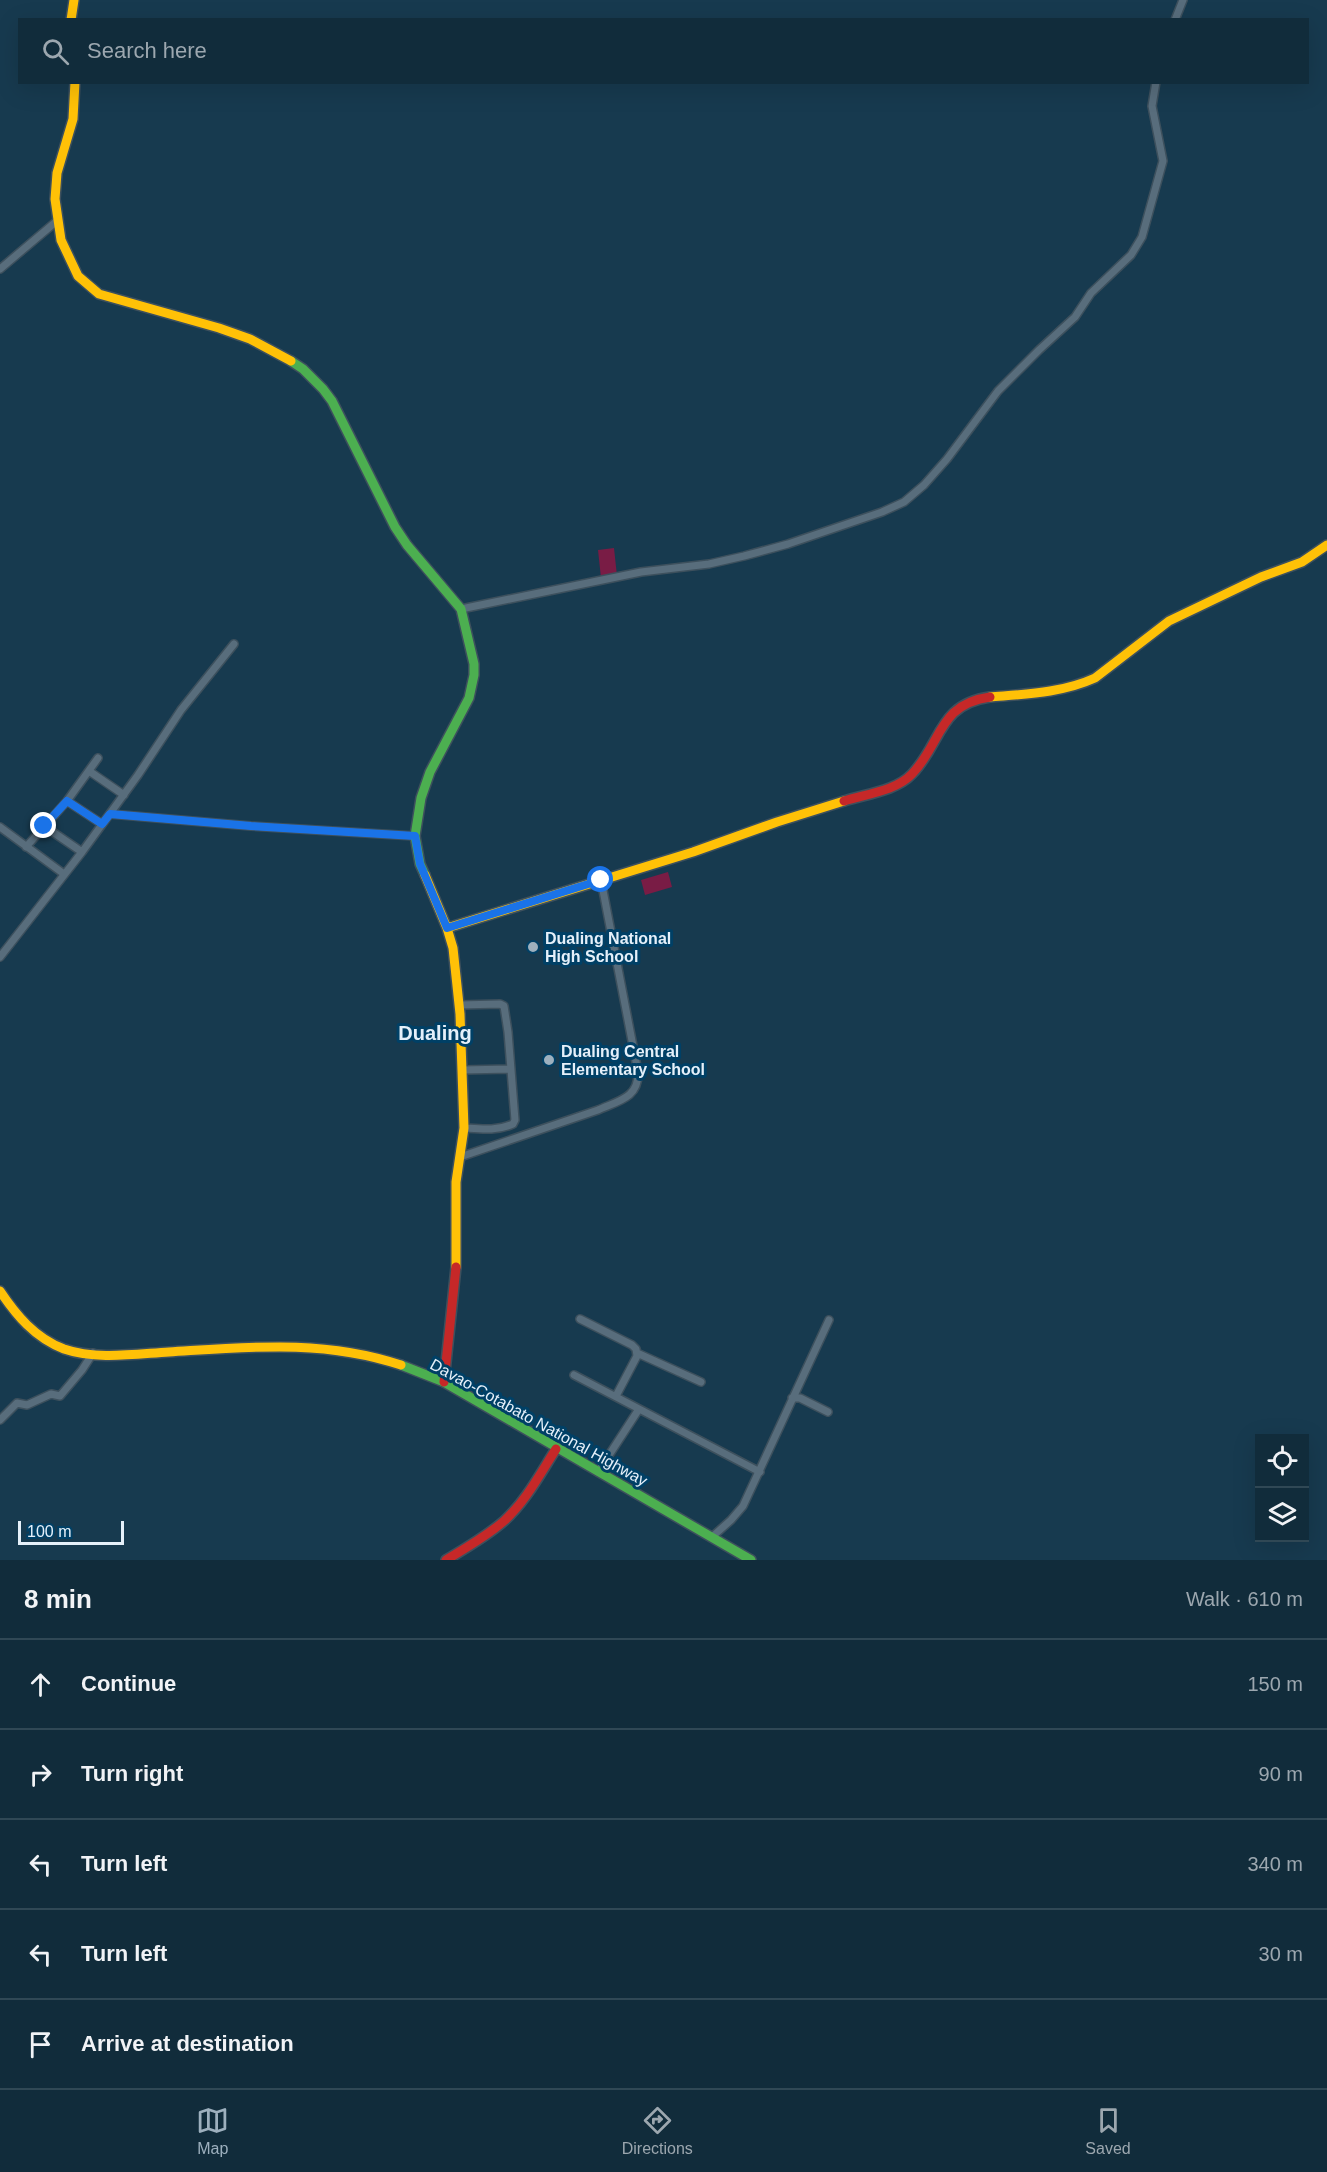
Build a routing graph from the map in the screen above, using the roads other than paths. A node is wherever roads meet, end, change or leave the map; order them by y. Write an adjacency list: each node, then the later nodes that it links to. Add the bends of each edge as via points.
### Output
1 (74, 0): 3 (main road)
2 (1183, 0): 4 (street)
3 (71, 18)
4 (1176, 18)
5 (75, 84): 7 (main road, via 76,113 55,190)
6 (1156, 84): 10 (street, via 1152,106 1163,161 1136,249 1091,293 1076,317 998,391 947,459 904,502 744,556 630,574)
7 (58, 220): 8 (street); 10 (main road, via 72,265 86,285 99,294 226,330 275,352 310,375 335,405 395,527)
8 (0, 269)
9 (1327, 544): 24 (main road, via 1302,562 1261,577 1156,628 1095,678 1076,686 976,699 962,705 951,712 922,761 900,783)
10 (461, 609): 20 (main road, via 474,664 472,688 465,709 430,772)
11 (234, 644): 14 (street, via 181,710)
12 (98, 758): 13 (street)
13 (89, 771): 14 (street); 15 (street)
14 (123, 795): 16 (street)
15 (67, 801): 17 (street); 18 (street)
16 (110, 814): 17 (street); 20 (street)
17 (102, 824): 22 (street)
18 (44, 826): 21 (street); 22 (street)
19 (0, 827): 21 (street)
20 (415, 836): 25 (main road, via 420,864)
21 (26, 847): 23 (street)
22 (82, 852): 23 (street)
23 (64, 874): 26 (street)
24 (601, 880): 25 (main road); 31 (street, via 638,1072 635,1090 598,1110)
25 (447, 928): 27 (main road, via 456,966)
26 (0, 957)
27 (459, 1005): 28 (street, via 504,1006); 29 (main road)
28 (510, 1069): 29 (street); 30 (street, via 513,1124 494,1129)
29 (462, 1070): 30 (main road)
30 (464, 1128): 31 (main road)
31 (460, 1157): 38 (main road, via 455,1194 456,1274)
32 (0, 1290): 35 (main road, Davao-Cotabato National Highway, via 21,1320 44,1339 63,1348)
33 (580, 1319): 36 (street, via 632,1346)
34 (829, 1320): 41 (street)
35 (93, 1353): 38 (main road, Davao-Cotabato National Highway, via 321,1348 380,1358); 44 (street, via 60,1396 51,1394 27,1406 17,1403)
36 (637, 1353): 39 (street); 40 (street)
37 (574, 1375): 40 (street)
38 (444, 1382): 45 (main road, Davao-Cotabato National Highway)
39 (701, 1382)
40 (616, 1396): 42 (street)
41 (792, 1398): 43 (street); 47 (street)
42 (639, 1409): 46 (street); 47 (street)
43 (828, 1412)
44 (0, 1420)
45 (556, 1449): 46 (main road, Davao-Cotabato National Highway); 49 (main road, via 509,1515)
46 (598, 1472): 48 (main road, Davao-Cotabato National Highway)
47 (760, 1472): 48 (street, via 743,1506)
48 (712, 1537): 50 (main road, Davao-Cotabato National Highway)
49 (446, 1560)
50 (751, 1560)

